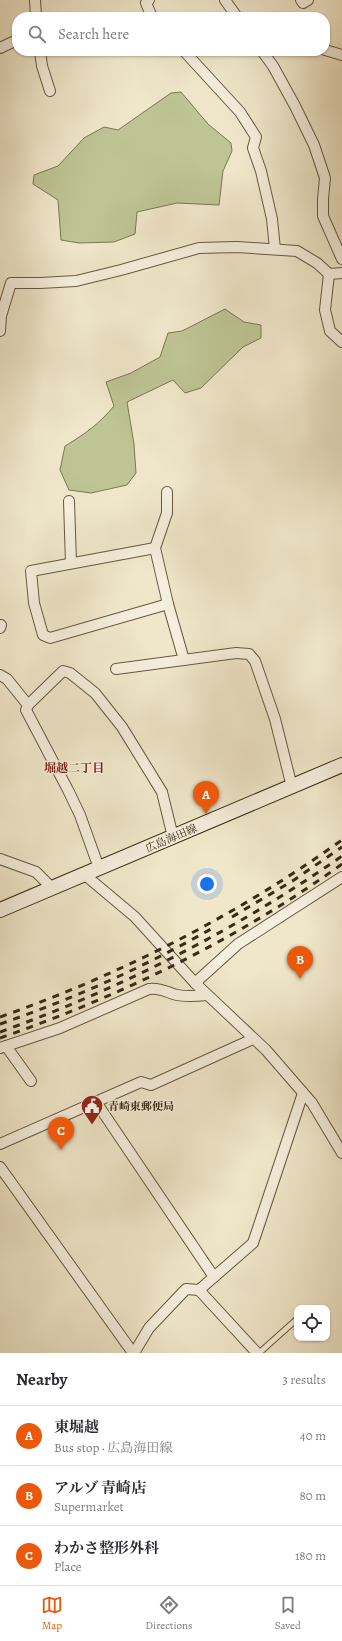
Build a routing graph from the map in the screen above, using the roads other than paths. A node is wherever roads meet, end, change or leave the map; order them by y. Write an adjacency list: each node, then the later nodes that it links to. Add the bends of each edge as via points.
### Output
1 (35, 0): 6 (street)
2 (149, 0): 7 (street, via 146,3)
3 (225, 0): 8 (street)
4 (301, 0): 5 (street, via 303,3)
5 (308, 0)
6 (36, 12)
7 (150, 12)
8 (233, 12)
9 (12, 42): 10 (street)
10 (0, 48)
11 (330, 51): 12 (street)
12 (342, 55)
13 (41, 56): 16 (street)
14 (189, 56): 17 (street, via 240,112 256,137 253,148 272,220)
15 (266, 56): 18 (street, via 292,100 314,145 325,178 324,216)
16 (50, 91)
17 (275, 249): 20 (street, via 297,251 317,262); 21 (street, via 199,248 76,281 11,283 1,316)
18 (342, 260)
19 (342, 273): 20 (street)
20 (329, 274): 22 (street, via 325,310 330,331)
21 (0, 331)
22 (342, 342)
23 (167, 492): 25 (street, via 167,513)
24 (68, 501): 26 (street)
25 (155, 548): 26 (street); 27 (street)
26 (71, 563): 27 (street, via 31,571 34,603 44,635 50,638)
27 (168, 604): 28 (street)
28 (184, 660): 29 (street); 33 (street, via 236,653 249,654 255,661 275,719)
29 (116, 669)
30 (0, 675): 31 (street, via 7,679)
31 (28, 705): 34 (street, via 63,672 70,673 95,693 122,727 162,792); 36 (street, via 26,710 80,815)
32 (342, 765): 33 (main road, 広島海田線)
33 (292, 787): 34 (main road, 広島海田線)
34 (173, 837): 36 (main road, 広島海田線)
35 (0, 859): 39 (street, via 36,872)
36 (99, 868): 37 (main road, 広島海田線)
37 (85, 875): 39 (main road, 広島海田線); 41 (street, via 135,917)
38 (342, 877): 41 (street, via 238,944)
39 (52, 888): 40 (main road, 広島海田線)
40 (0, 910)
41 (195, 983): 42 (street)
42 (207, 995): 43 (street); 44 (street, via 178,995 149,989 60,1028)
43 (253, 1039): 46 (street, via 266,1050); 47 (street, via 151,1086 141,1082)
44 (3, 1047): 45 (street)
45 (31, 1081)
46 (303, 1093): 49 (street, via 312,1103); 51 (street, via 253,1243)
47 (96, 1102): 48 (street); 51 (street)
48 (0, 1144)
49 (342, 1153)
50 (0, 1167): 54 (street)
51 (214, 1277): 52 (street)
52 (199, 1290): 54 (street, via 186,1289 149,1328); 55 (street)
53 (294, 1322): 55 (lane)
54 (134, 1353)
55 (258, 1353)

